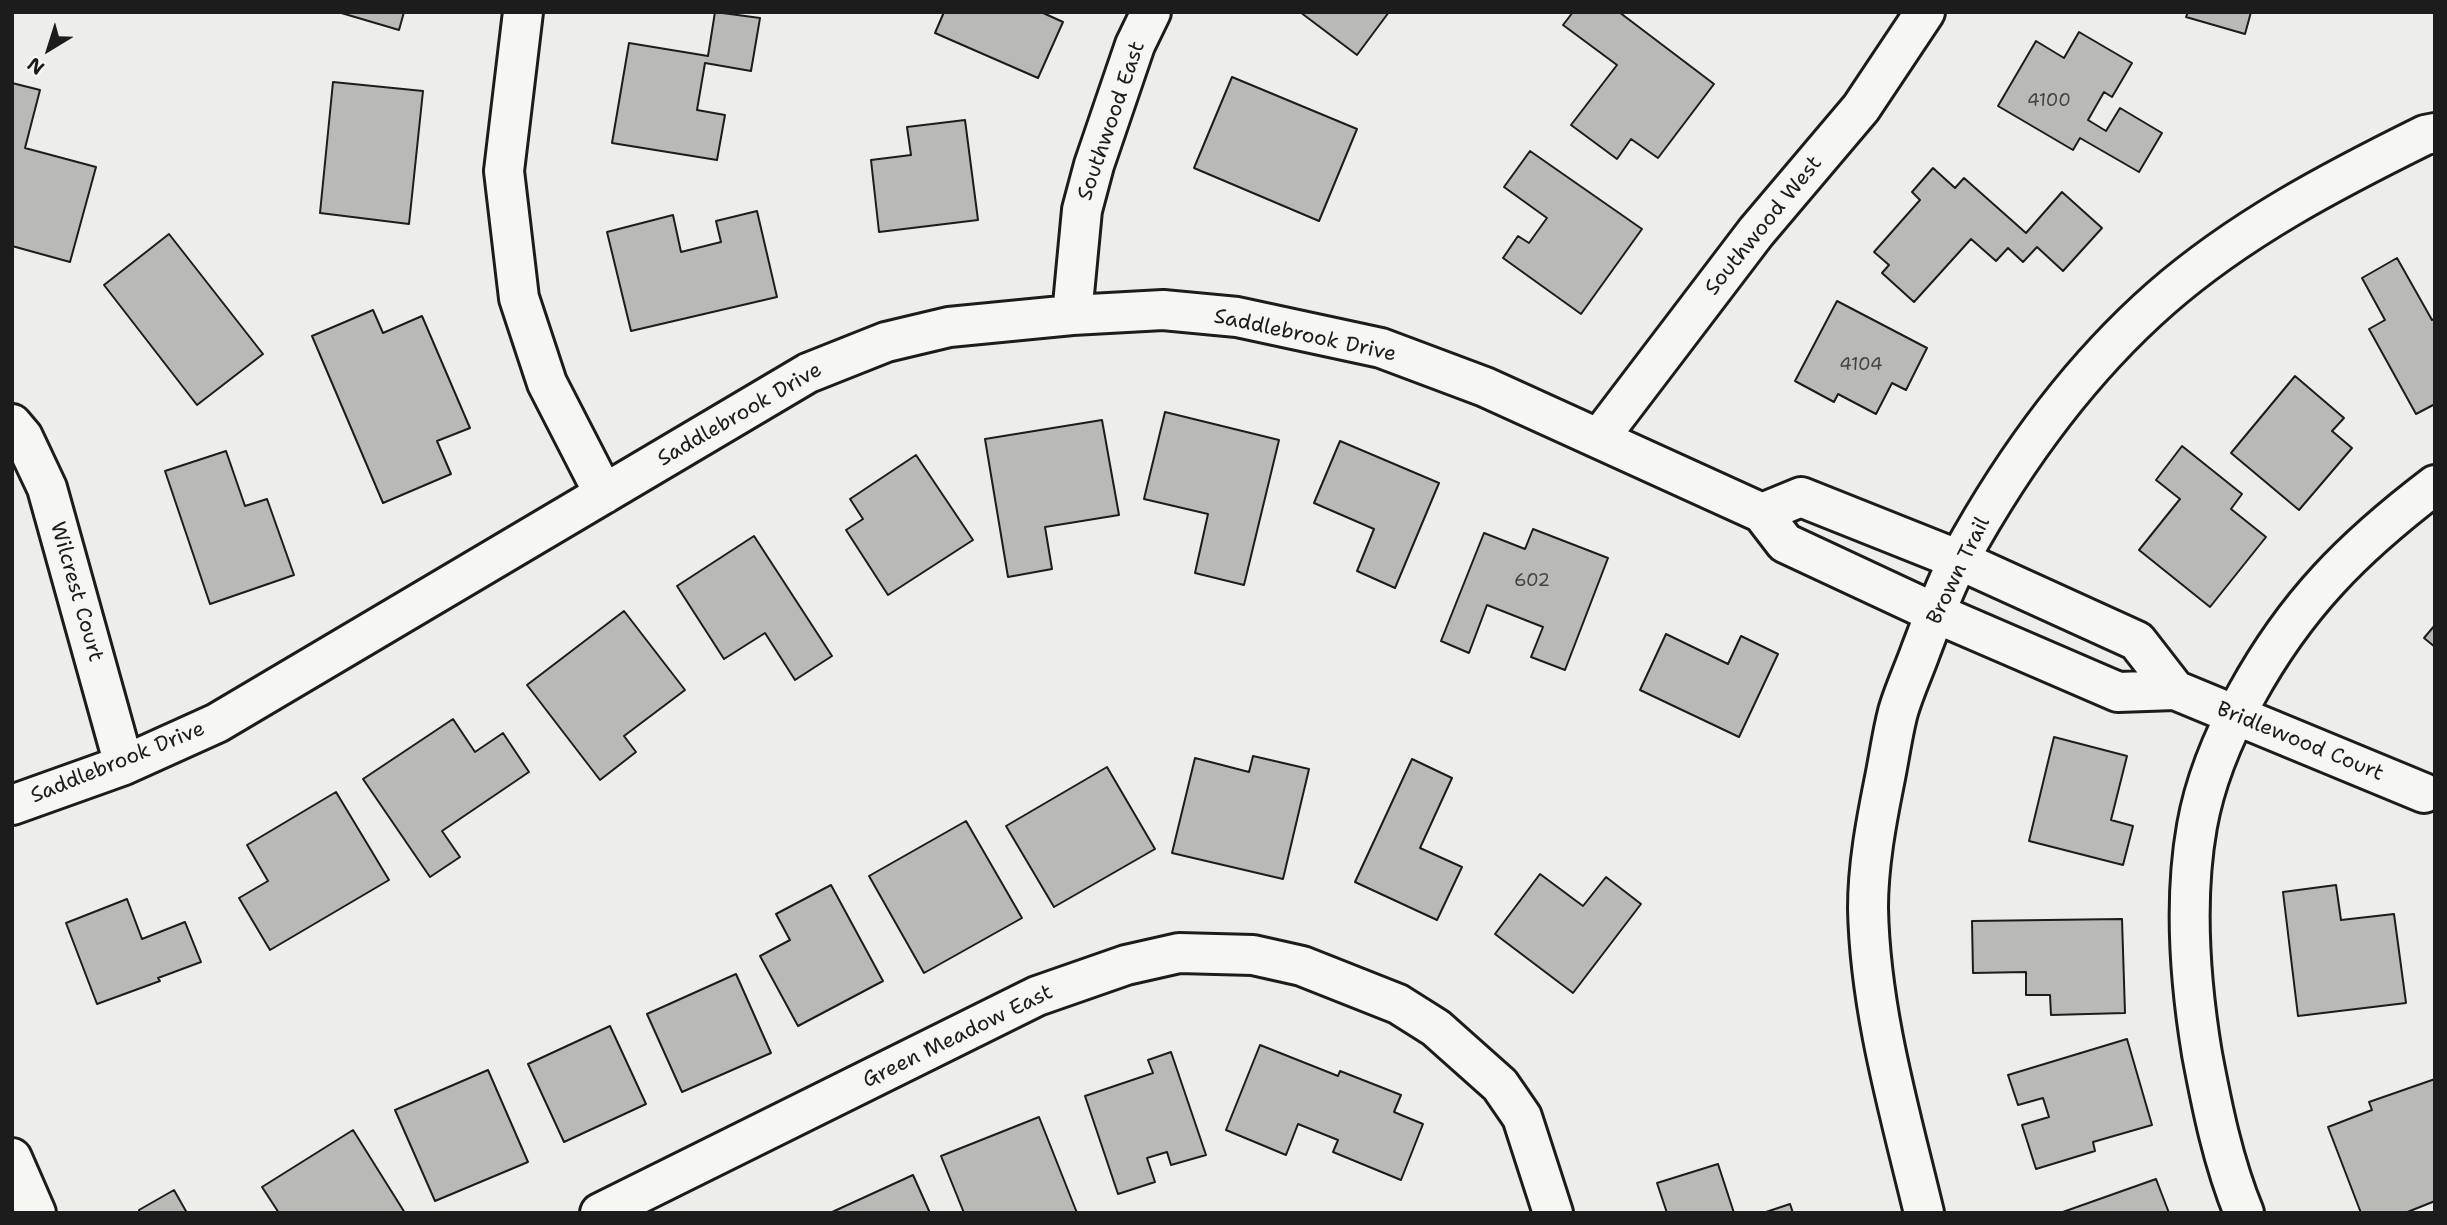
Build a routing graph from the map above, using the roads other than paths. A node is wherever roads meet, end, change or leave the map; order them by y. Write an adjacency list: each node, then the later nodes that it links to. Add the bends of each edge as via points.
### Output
1 (523, 12): 9 (street, via 504,171 519,298 547,383)
2 (1151, 12): 5 (street, Southwood East, via 1126,70 1082,210)
3 (1925, 12): 7 (street, Southwood West, via 1861,108 1756,232)
4 (2435, 133): 11 (street, Brown Trail, via 2347,173 2274,215 2160,299 2091,370 2048,423 2008,477)
5 (1072, 315): 7 (street, Saddlebrook Drive, via 1163,310 1237,317 1381,348); 9 (street, Saddlebrook Drive, via 949,327 886,342 808,373)
6 (12, 424): 15 (street, Wilcrest Court, via 47,488)
7 (1600, 437): 10 (street, Saddlebrook Drive)
8 (2435, 485): 14 (street, via 2327,581 2275,648)
9 (604, 494): 15 (street, Saddlebrook Drive, via 217,723)
10 (1762, 513): 11 (street, via 1801,497); 12 (street, Saddlebrook Drive, via 1785,543)
11 (1959, 560): 12 (street, Brown Trail); 13 (street, Bridlewood Court, via 2137,641)
12 (1935, 613): 13 (street, Bridlewood Court, via 2118,692); 22 (street, Brown Trail, via 1899,710 1875,828 1868,906 1874,981 1892,1082)
13 (2175, 690): 14 (street, Bridlewood Court)
14 (2236, 716): 16 (street, Bridlewood Court); 23 (street, via 2213,766 2197,826 2189,920 2195,1013 2212,1108)
15 (124, 765): 17 (street, Saddlebrook Drive)
16 (2424, 793)
17 (12, 805)
18 (12, 1158): 19 (street)
19 (36, 1213)
20 (600, 1213): 21 (street, Green Meadow East, via 1037,996 1126,965 1178,953 1252,954 1302,966 1398,1004 1436,1028 1500,1085 1522,1117)
21 (1553, 1213)
22 (1924, 1213)
23 (2244, 1213)

